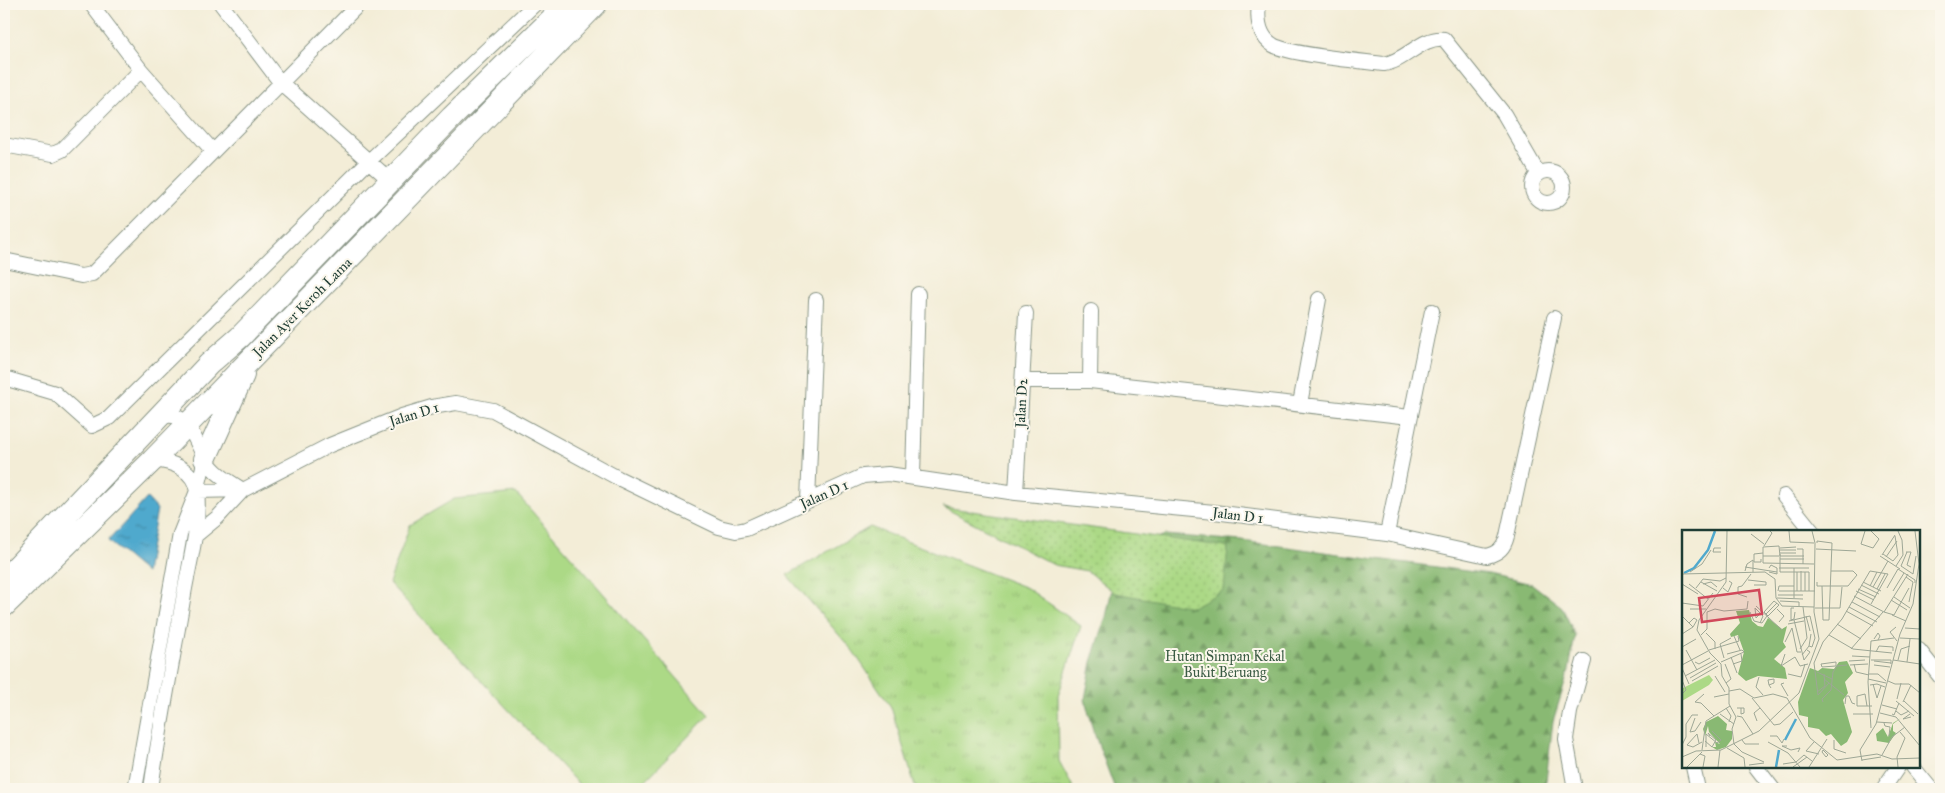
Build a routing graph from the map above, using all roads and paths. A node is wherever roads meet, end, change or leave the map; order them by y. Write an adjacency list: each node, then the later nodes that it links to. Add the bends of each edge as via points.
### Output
1 (90, 4): 8 (street)
2 (222, 4): 9 (street)
3 (359, 4): 9 (street)
4 (534, 4): 13 (street)
5 (567, 4): 15 (main road, Jalan Ayer Keroh Lama, via 452,117)
6 (596, 4): 10 (main road, Jalan Ayer Keroh Lama)
7 (1259, 4): 14 (street, via 1260,29 1273,45 1296,52 1384,64 1393,63 1429,40 1444,39 1504,114)
8 (141, 70): 11 (street, via 62,150 53,154); 12 (street)
9 (280, 82): 12 (street); 13 (street)
10 (460, 143): 15 (main road, via 437,157 410,183); 16 (main road, Jalan Ayer Keroh Lama)
11 (4, 145)
12 (212, 150): 17 (street, via 92,274 80,276)
13 (370, 160): 15 (street); 26 (street, via 109,418 92,426 54,393)
14 (1538, 173)
15 (392, 182): 16 (main road, via 387,209 356,242); 30 (main road, Jalan Ayer Keroh Lama)
16 (353, 257): 25 (main road, Jalan Ayer Keroh Lama)
17 (4, 260)
18 (918, 294): 35 (street)
19 (1319, 299): 29 (street)
20 (816, 300): 40 (street)
21 (1091, 311): 28 (street)
22 (1432, 311): 31 (street)
23 (1026, 312): 27 (street, Jalan D2)
24 (1554, 318): 42 (street, Jalan D 1, via 1504,546 1497,554 1487,556)
25 (250, 360): 32 (main road, Jalan Ayer Keroh Lama); 33 (main road)
26 (4, 378)
27 (1022, 381): 28 (street); 38 (street, Jalan D2)
28 (1090, 381): 29 (street)
29 (1300, 404): 31 (street)
30 (159, 418): 32 (street, via 168,414); 44 (main road, Jalan Ayer Keroh Lama)
31 (1410, 418): 42 (street)
32 (187, 424): 33 (street); 34 (main road, Jalan Ayer Keroh Lama)
33 (205, 459): 36 (street, via 221,478); 37 (street)
34 (152, 461): 37 (street, via 165,460 176,464 193,481); 45 (main road, Jalan Ayer Keroh Lama)
35 (913, 476): 38 (street, Jalan D 1); 40 (street, Jalan D 1, via 863,476)
36 (243, 490): 37 (street, Jalan D 1); 40 (street, Jalan D 1, via 330,445 432,406 456,403 494,410 618,478 727,530 746,529); 43 (street, via 218,517)
37 (197, 491): 43 (street); 53 (street, via 180,534)
38 (1016, 493): 42 (street, Jalan D 1, via 1214,512)
39 (1784, 496): 41 (street)
40 (808, 501)
41 (1811, 530)
42 (1387, 534)
43 (194, 536): 54 (street)
44 (4, 580)
45 (4, 606)
46 (1920, 651): 48 (street)
47 (1584, 661): 55 (street, via 1566,738)
48 (1941, 678)
49 (1693, 768): 56 (street)
50 (1757, 768): 57 (street)
51 (1897, 768): 58 (street)
52 (1914, 768): 59 (street)
53 (135, 789)
54 (151, 789)
55 (1575, 789)
56 (1698, 789)
57 (1773, 789)
58 (1883, 789)
59 (1931, 789)

